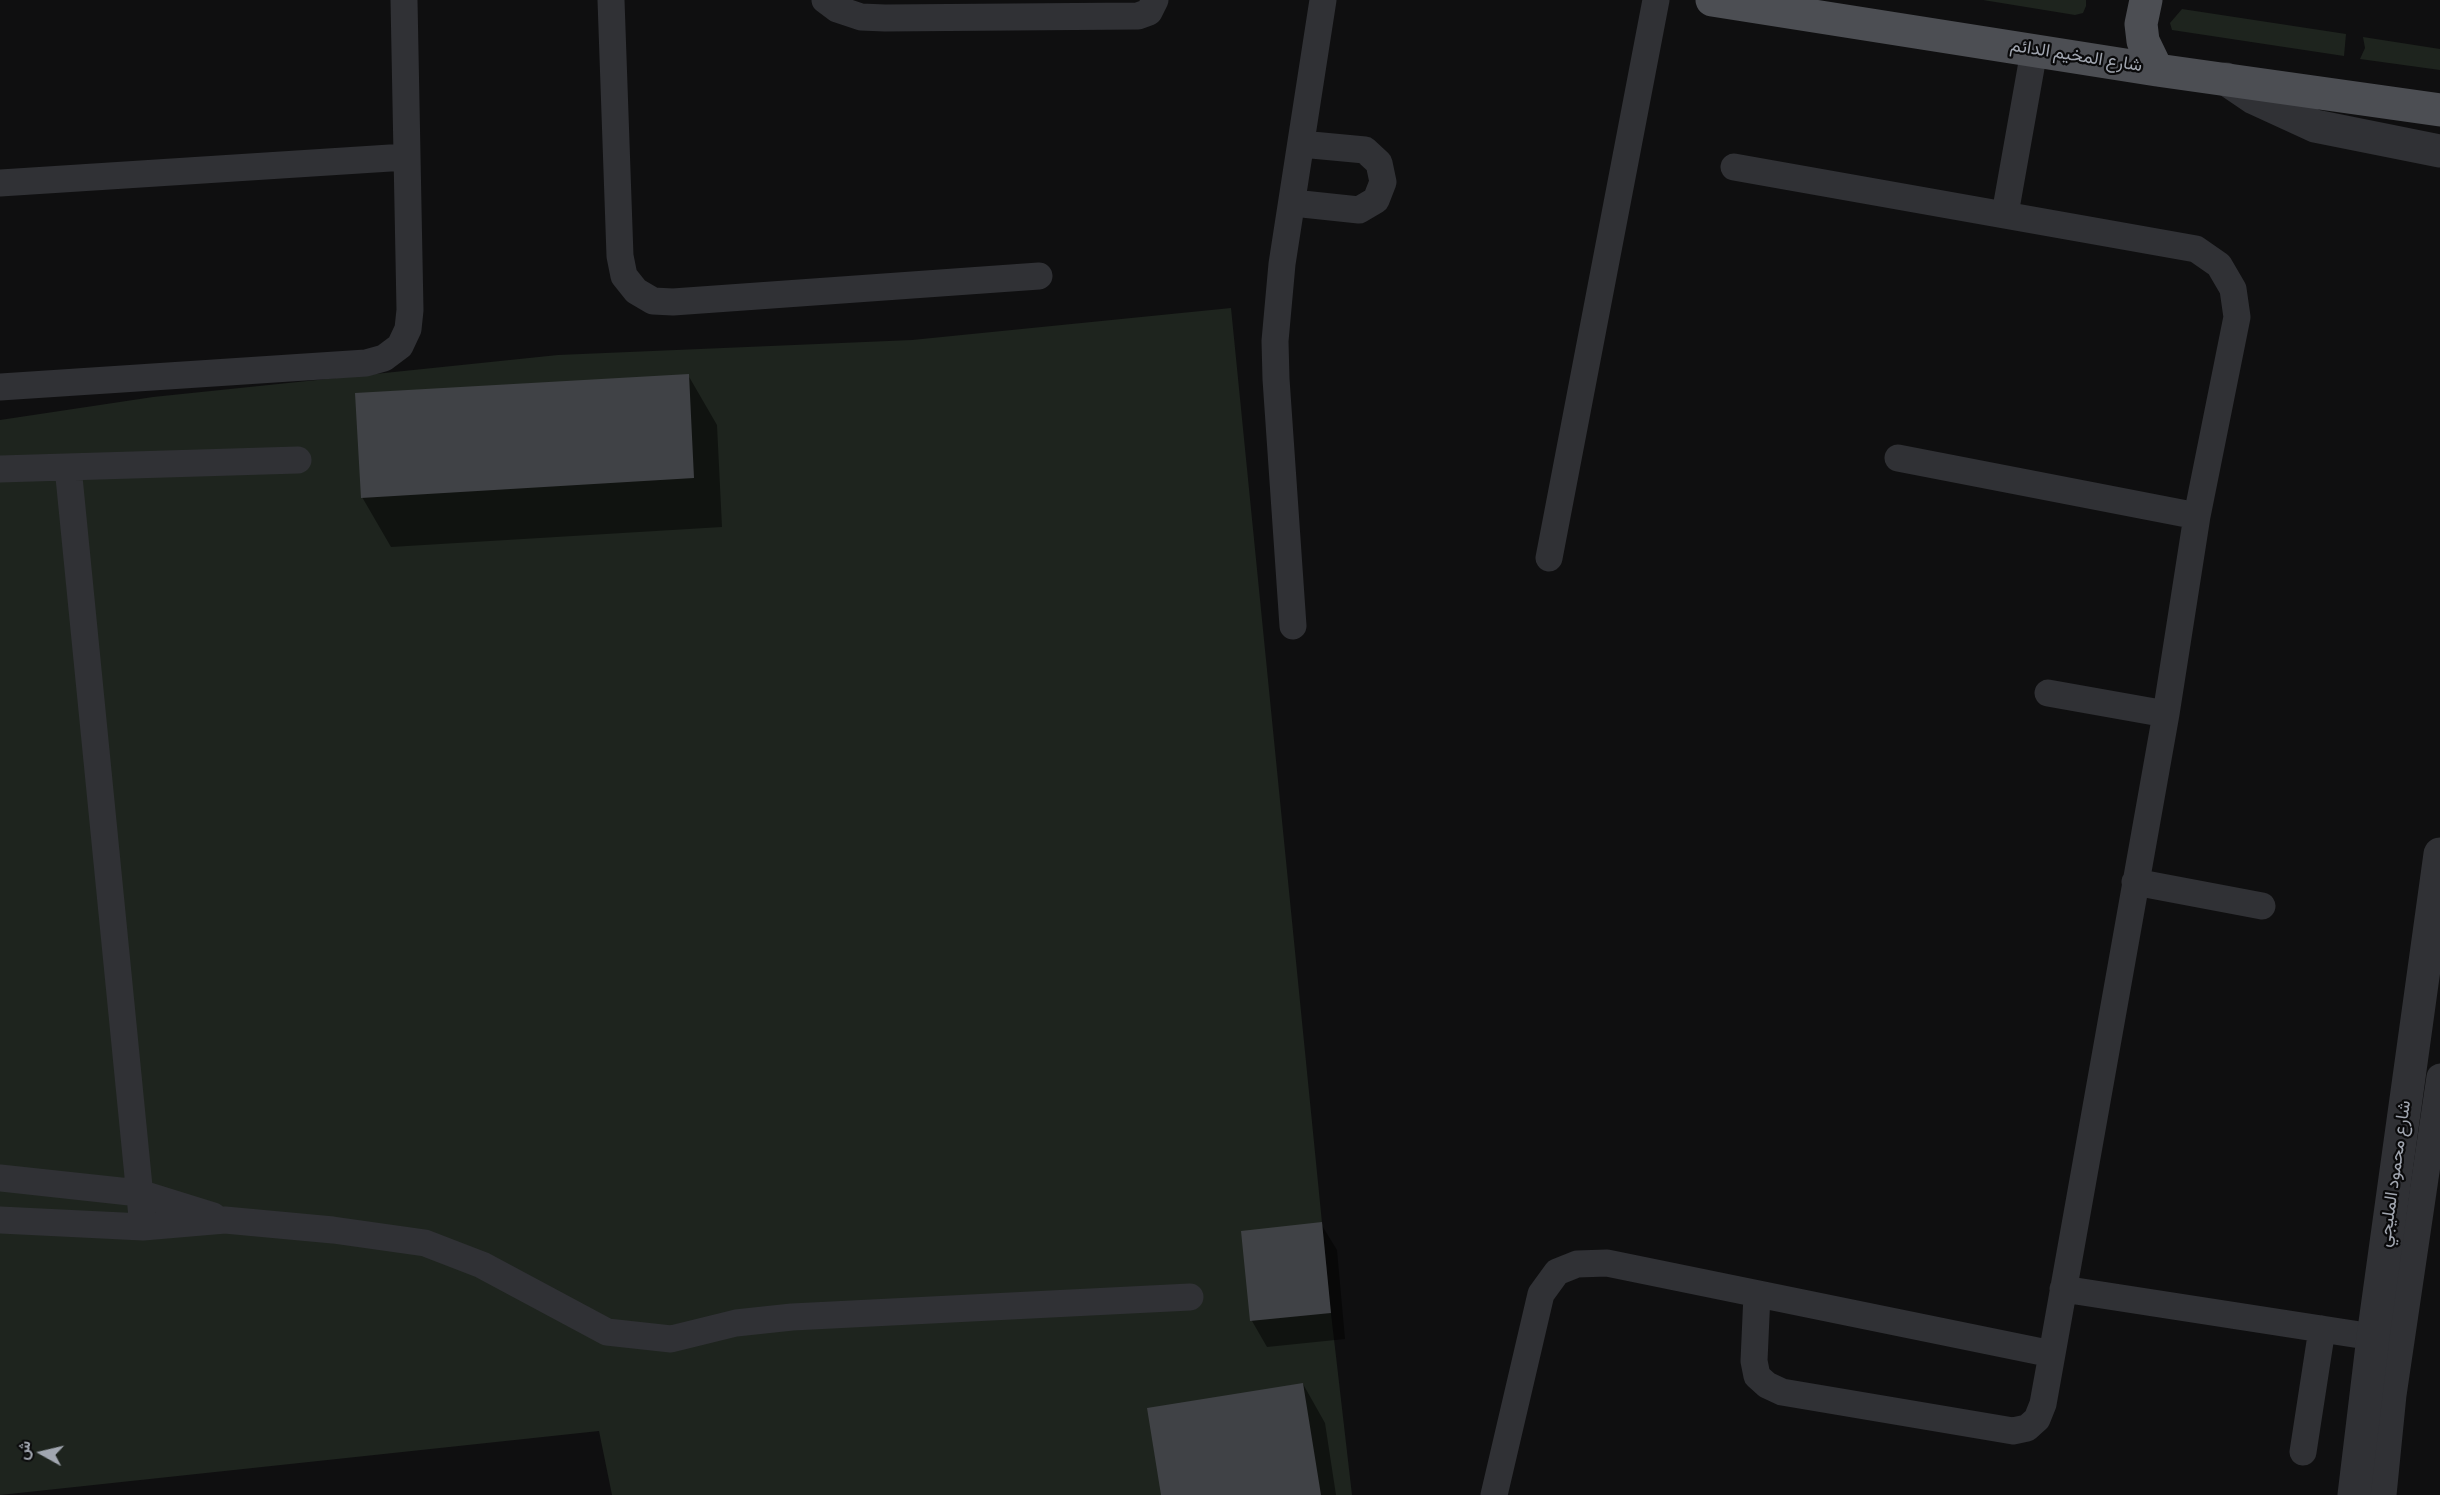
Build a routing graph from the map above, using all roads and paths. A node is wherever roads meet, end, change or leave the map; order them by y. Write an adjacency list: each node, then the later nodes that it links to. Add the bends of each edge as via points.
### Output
1 (404, 0): 15 (lane)
2 (611, 0): 20 (lane, via 620,256 624,276 636,291 653,301 673,302)
3 (825, 0): 4 (lane, via 837,9 861,17 885,18 1138,16 1149,12)
4 (1155, 0)
5 (1323, 0): 13 (lane)
6 (1656, 0): 27 (lane)
7 (1712, 0): 9 (main road, شارع المخيم الدائم)
8 (2146, 0): 10 (main road, via 2141,24 2143,41)
9 (2034, 51): 10 (main road, شارع المخيم الدائم); 19 (lane)
10 (2157, 70): 11 (main road, شارع المخيم الدائم)
11 (2226, 79): 12 (main road, شارع المخيم الدائم); 14 (street, via 2254,98 2315,126)
12 (2440, 110)
13 (1301, 144): 18 (lane); 18 (lane, via 1365,150 1379,163 1383,182 1376,200 1359,210)
14 (2440, 151)
15 (406, 157): 17 (lane); 21 (lane, via 408,329 399,346 384,358 366,363)
16 (1734, 167): 19 (lane)
17 (0, 183)
18 (1293, 203): 28 (lane, via 1275,340)
19 (2005, 214): 26 (lane, via 2196,249 2219,265 2233,289 2237,317)
20 (1039, 276)
21 (0, 387)
22 (1898, 458): 26 (lane)
23 (298, 460): 24 (lane)
24 (68, 466): 25 (lane); 36 (lane)
25 (0, 468)
26 (2198, 516): 30 (lane)
27 (1549, 558)
28 (1293, 626)
29 (2048, 693): 30 (lane)
30 (2166, 714): 32 (lane)
31 (2440, 854): 44 (street, شارع محمود المليجي)
32 (2136, 882): 33 (lane); 40 (lane)
33 (2262, 906)
34 (2440, 1077): 49 (lane, via 2393,1395)
35 (0, 1178): 36 (lane)
36 (139, 1193): 38 (lane); 39 (lane)
37 (0, 1220): 39 (lane)
38 (225, 1220): 39 (lane); 42 (lane, via 425,1243 482,1265 607,1332 671,1339 736,1323 792,1317)
39 (143, 1227)
40 (2063, 1289): 43 (lane); 45 (lane)
41 (1757, 1294): 45 (lane); 45 (lane, via 1757,1376 1782,1392 2013,1431 2027,1428 2037,1419); 47 (lane, via 1607,1263 1577,1264 1557,1272 1541,1294)
42 (1190, 1297)
43 (2322, 1329): 44 (lane); 46 (lane)
44 (2373, 1337): 48 (street, شارع محمود المليجي)
45 (2052, 1354)
46 (2303, 1452)
47 (1494, 1495)
48 (2355, 1495)
49 (2383, 1495)

